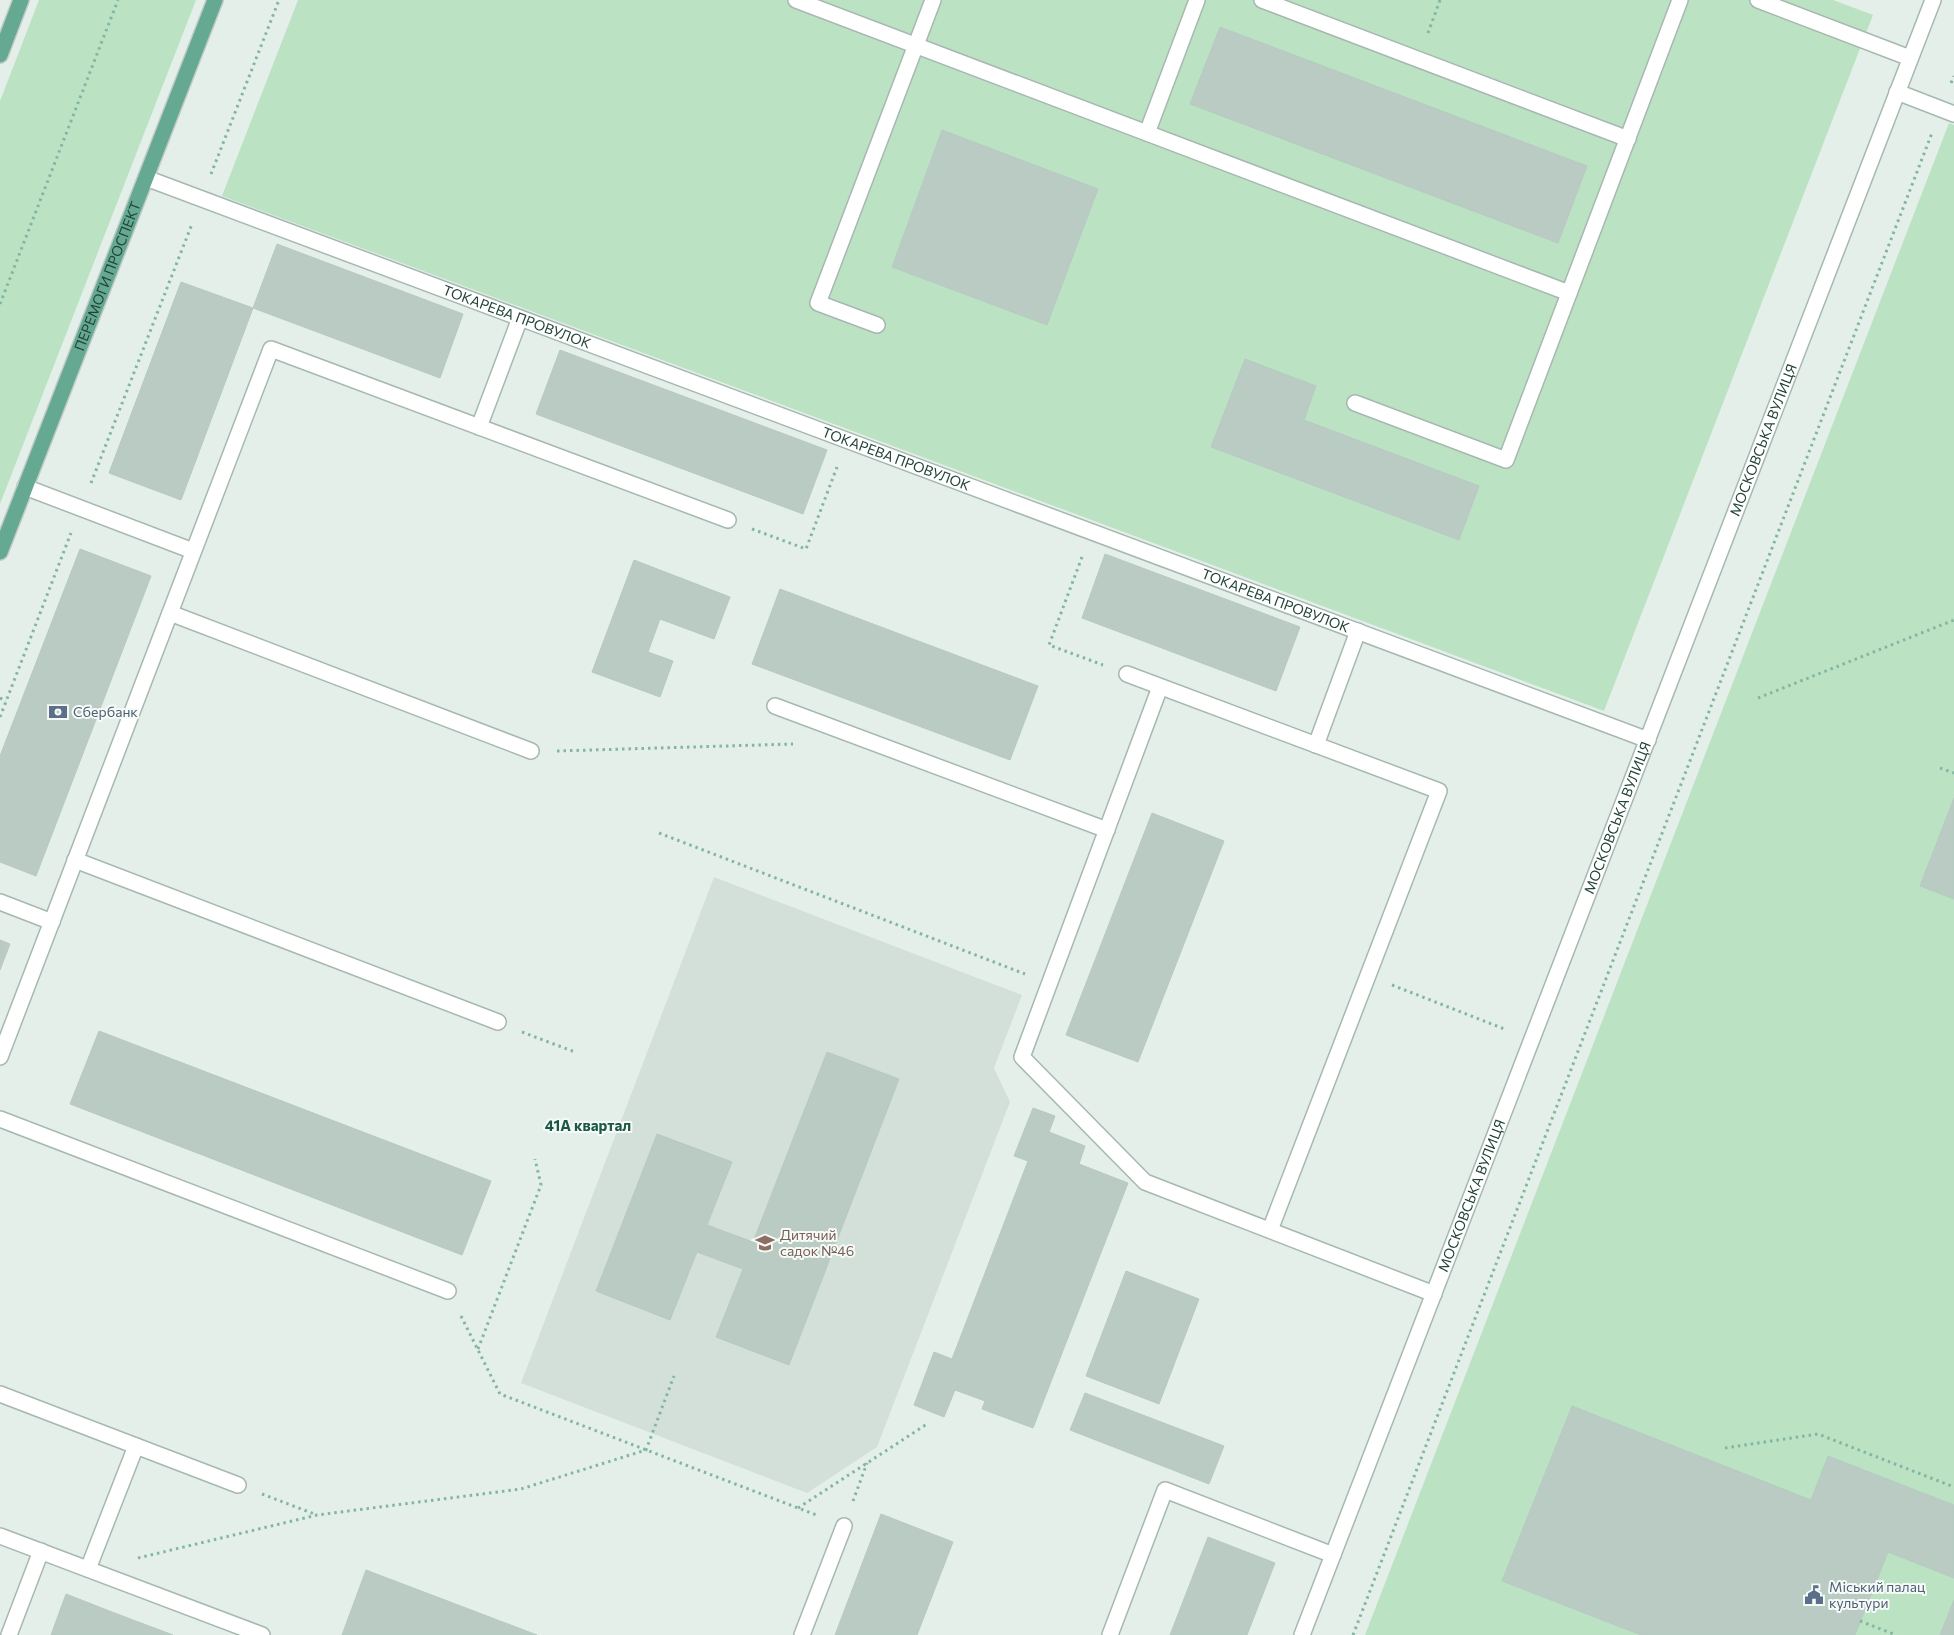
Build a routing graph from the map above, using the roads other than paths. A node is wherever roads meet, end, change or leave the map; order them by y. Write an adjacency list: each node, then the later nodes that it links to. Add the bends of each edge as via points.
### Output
1 (21, 0): 11 (main road)
2 (215, 0): 17 (main road, ПЕРЕМОГИ ПРОСПЕКТ)
3 (796, 0): 10 (street)
4 (933, 0): 10 (street)
5 (1198, 0): 15 (street)
6 (1262, 0): 16 (street)
7 (1680, 0): 16 (street)
8 (1758, 0): 12 (street)
9 (1933, 0): 12 (street, МОСКОВСЬКА ВУЛИЦЯ)
10 (916, 45): 15 (street); 20 (street, via 818,303)
11 (0, 54)
12 (1910, 58): 13 (street, МОСКОВСЬКА ВУЛИЦЯ)
13 (1897, 92): 14 (street); 32 (street, МОСКОВСЬКА ВУЛИЦЯ)
14 (1948, 111)
15 (1147, 133): 18 (street)
16 (1628, 139): 18 (street)
17 (146, 178): 19 (street, ТОКАРЕВА ПРОВУЛОК); 23 (main road, ПЕРЕМОГИ ПРОСПЕКТ)
18 (1569, 293): 21 (street, via 1506,460)
19 (520, 318): 22 (street); 28 (street, ТОКАРЕВА ПРОВУЛОК)
20 (877, 325)
21 (1355, 403)
22 (479, 427): 24 (street); 25 (street, via 271,349)
23 (25, 487): 25 (street); 26 (main road, ПЕРЕМОГИ ПРОСПЕКТ)
24 (728, 520)
25 (193, 551): 27 (street)
26 (0, 552)
27 (170, 613): 34 (street); 36 (street)
28 (1358, 632): 32 (street, ТОКАРЕВА ПРОВУЛОК); 33 (street)
29 (1127, 674): 30 (street)
30 (1160, 686): 33 (street); 35 (street)
31 (775, 706): 35 (street)
32 (1648, 740): 44 (street, МОСКОВСЬКА ВУЛИЦЯ)
33 (1316, 745): 42 (street, via 1439,791)
34 (531, 751)
35 (1107, 830): 42 (street, via 1022,1057 1145,1182)
36 (75, 860): 38 (street); 39 (street)
37 (0, 902): 38 (street)
38 (52, 922): 40 (street)
39 (498, 1022)
40 (0, 1057)
41 (0, 1119): 43 (street)
42 (1270, 1230): 44 (street)
43 (448, 1291)
44 (1434, 1294): 51 (street, МОСКОВСЬКА ВУЛИЦЯ)
45 (0, 1394): 46 (street)
46 (136, 1446): 47 (street); 52 (street)
47 (238, 1485)
48 (844, 1526): 55 (street)
49 (0, 1536): 50 (street)
50 (41, 1551): 52 (street); 53 (street)
51 (1333, 1556): 56 (street, via 1165,1490); 57 (street, МОСКОВСЬКА ВУЛИЦЯ)
52 (88, 1569): 54 (street)
53 (9, 1635)
54 (262, 1635)
55 (802, 1635)
56 (1110, 1635)
57 (1302, 1635)

